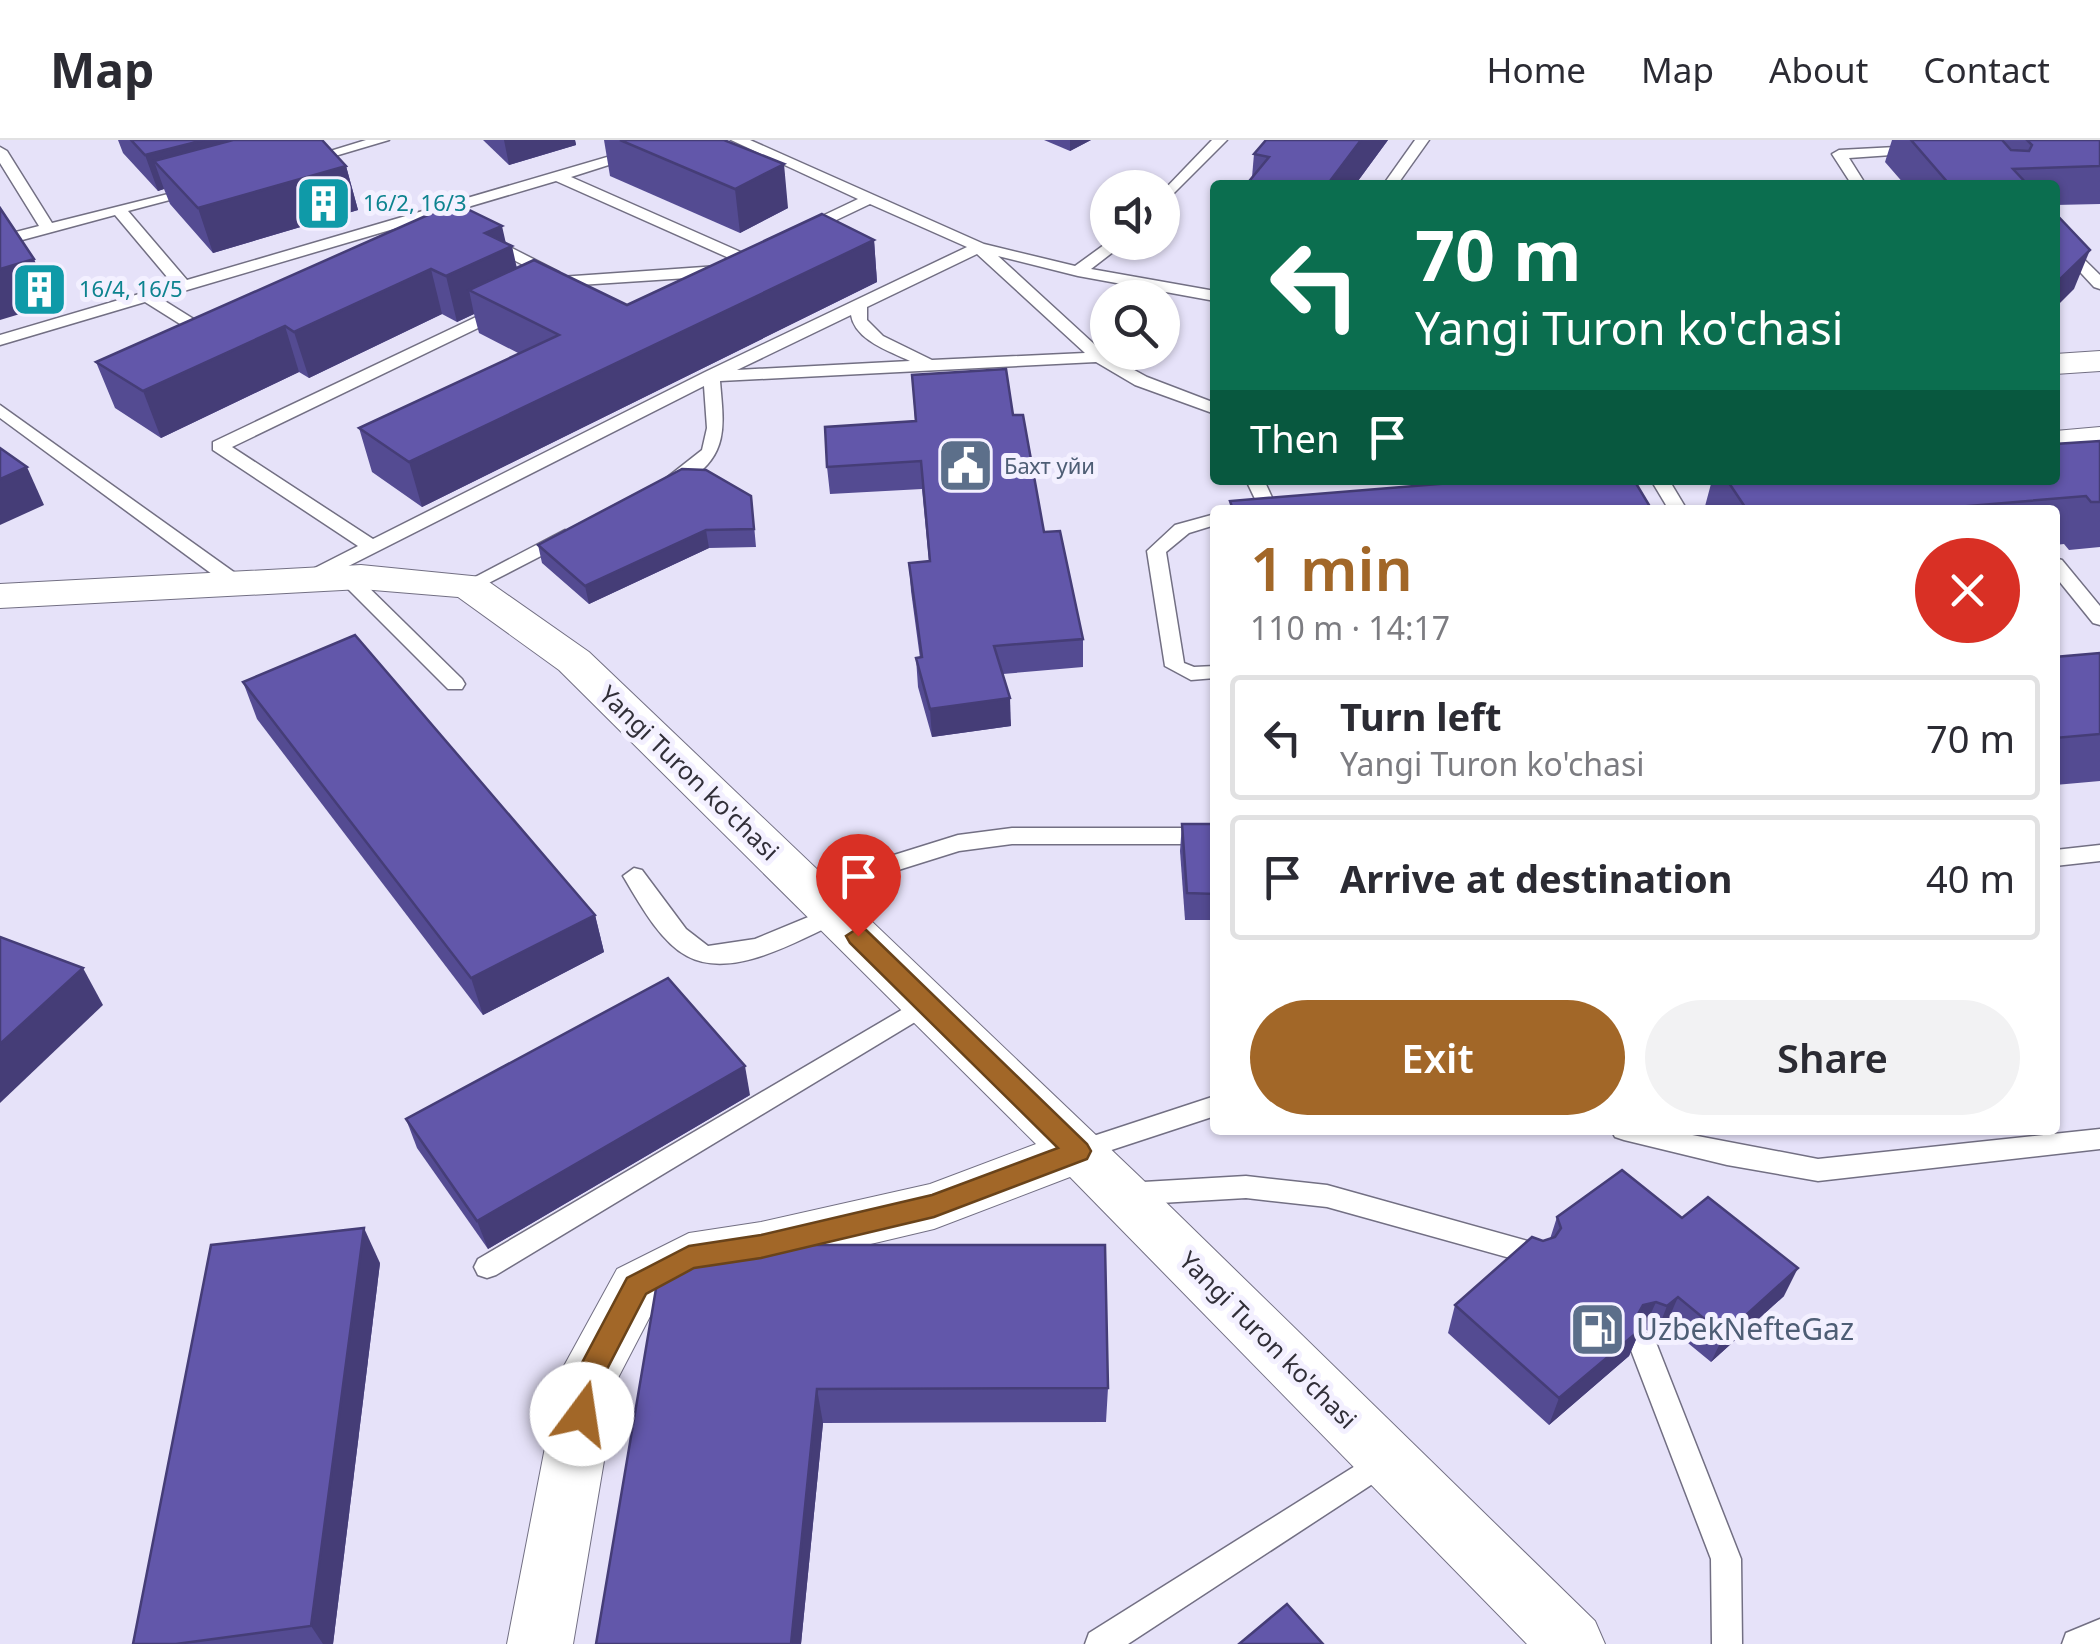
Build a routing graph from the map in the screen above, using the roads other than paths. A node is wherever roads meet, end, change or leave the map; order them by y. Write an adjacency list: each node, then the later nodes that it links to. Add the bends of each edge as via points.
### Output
1 (382, 140): 10 (lane)
2 (680, 140): 11 (lane)
3 (738, 140): 16 (lane)
4 (1220, 140): 14 (lane)
5 (1422, 140): 12 (lane)
6 (1824, 140): 9 (lane)
7 (1935, 150): 9 (lane)
8 (0, 151): 19 (lane)
9 (1839, 154): 13 (lane)
10 (288, 165)
11 (557, 176): 18 (lane); 25 (lane)
12 (1394, 180)
13 (1856, 180)
14 (1180, 182)
15 (212, 185): 17 (lane)
16 (871, 198): 20 (lane); 24 (lane)
17 (118, 210): 19 (lane); 30 (lane)
18 (449, 222): 28 (lane); 30 (lane)
19 (48, 229): 21 (lane)
20 (791, 236)
21 (0, 241)
22 (2060, 241): 29 (lane)
23 (776, 244): 25 (lane)
24 (979, 247): 27 (lane); 34 (lane); 38 (lane)
25 (744, 259): 28 (lane, via 692,276)
26 (1094, 260): 27 (lane)
27 (1078, 271): 32 (lane)
28 (564, 281): 31 (lane)
29 (2100, 284)
30 (184, 287): 33 (lane)
31 (547, 289)
32 (1210, 295)
33 (148, 297): 36 (lane); 37 (lane)
34 (858, 305): 42 (lane, via 859,321 877,339); 44 (lane)
35 (512, 306): 54 (lane, via 219,446)
36 (213, 338)
37 (0, 340)
38 (1090, 349)
39 (1090, 357): 42 (lane)
40 (2100, 361): 41 (street)
41 (2060, 364)
42 (932, 365): 44 (lane)
43 (1122, 370): 45 (lane)
44 (711, 376): 49 (lane, via 716,447 702,466); 54 (lane)
45 (1210, 407)
46 (0, 410): 56 (lane)
47 (2100, 438): 48 (street)
48 (2060, 442)
49 (652, 492)
50 (1256, 498): 51 (street)
51 (1304, 501)
52 (1210, 521): 62 (lane, via 1182,529 1156,551 1174,666)
53 (585, 526): 57 (lane)
54 (342, 568): 56 (street, Yangi Turon ko'chasi); 57 (street, Yangi Turon ko'chasi); 63 (lane)
55 (2060, 568): 58 (lane)
56 (238, 584): 59 (street, Yangi Turon ko'chasi)
57 (468, 586): 68 (street, Yangi Turon ko'chasi, via 574,661)
58 (2090, 595): 60 (lane); 61 (lane)
59 (0, 596)
60 (2060, 598)
61 (2100, 619)
62 (1210, 672)
63 (455, 684)
64 (1210, 836): 68 (lane, via 1012,836 958,843)
65 (2100, 853): 66 (lane)
66 (2060, 857)
67 (634, 876): 68 (lane, via 692,949 709,956 739,954)
68 (822, 902): 69 (street, Yangi Turon ko'chasi)
69 (928, 1004): 73 (street, Yangi Turon ko'chasi); 76 (lane)
70 (1210, 1108): 73 (lane)
71 (1645, 1135): 72 (lane, via 1818,1170)
72 (2100, 1139)
73 (1078, 1151): 74 (street, Yangi Turon ko'chasi); 80 (street, via 934,1206 689,1257 637,1286 589,1376)
74 (1122, 1194): 75 (lane, via 1246,1187 1328,1196); 78 (street, Yangi Turon ko'chasi)
75 (1536, 1254)
76 (486, 1268)
77 (1643, 1345): 83 (lane, via 1726,1559)
78 (1387, 1459): 81 (lane); 82 (street, Yangi Turon ko'chasi)
79 (2100, 1634): 84 (lane)
80 (540, 1644)
81 (1100, 1644)
82 (1572, 1644)
83 (1727, 1644)
84 (2078, 1644)

